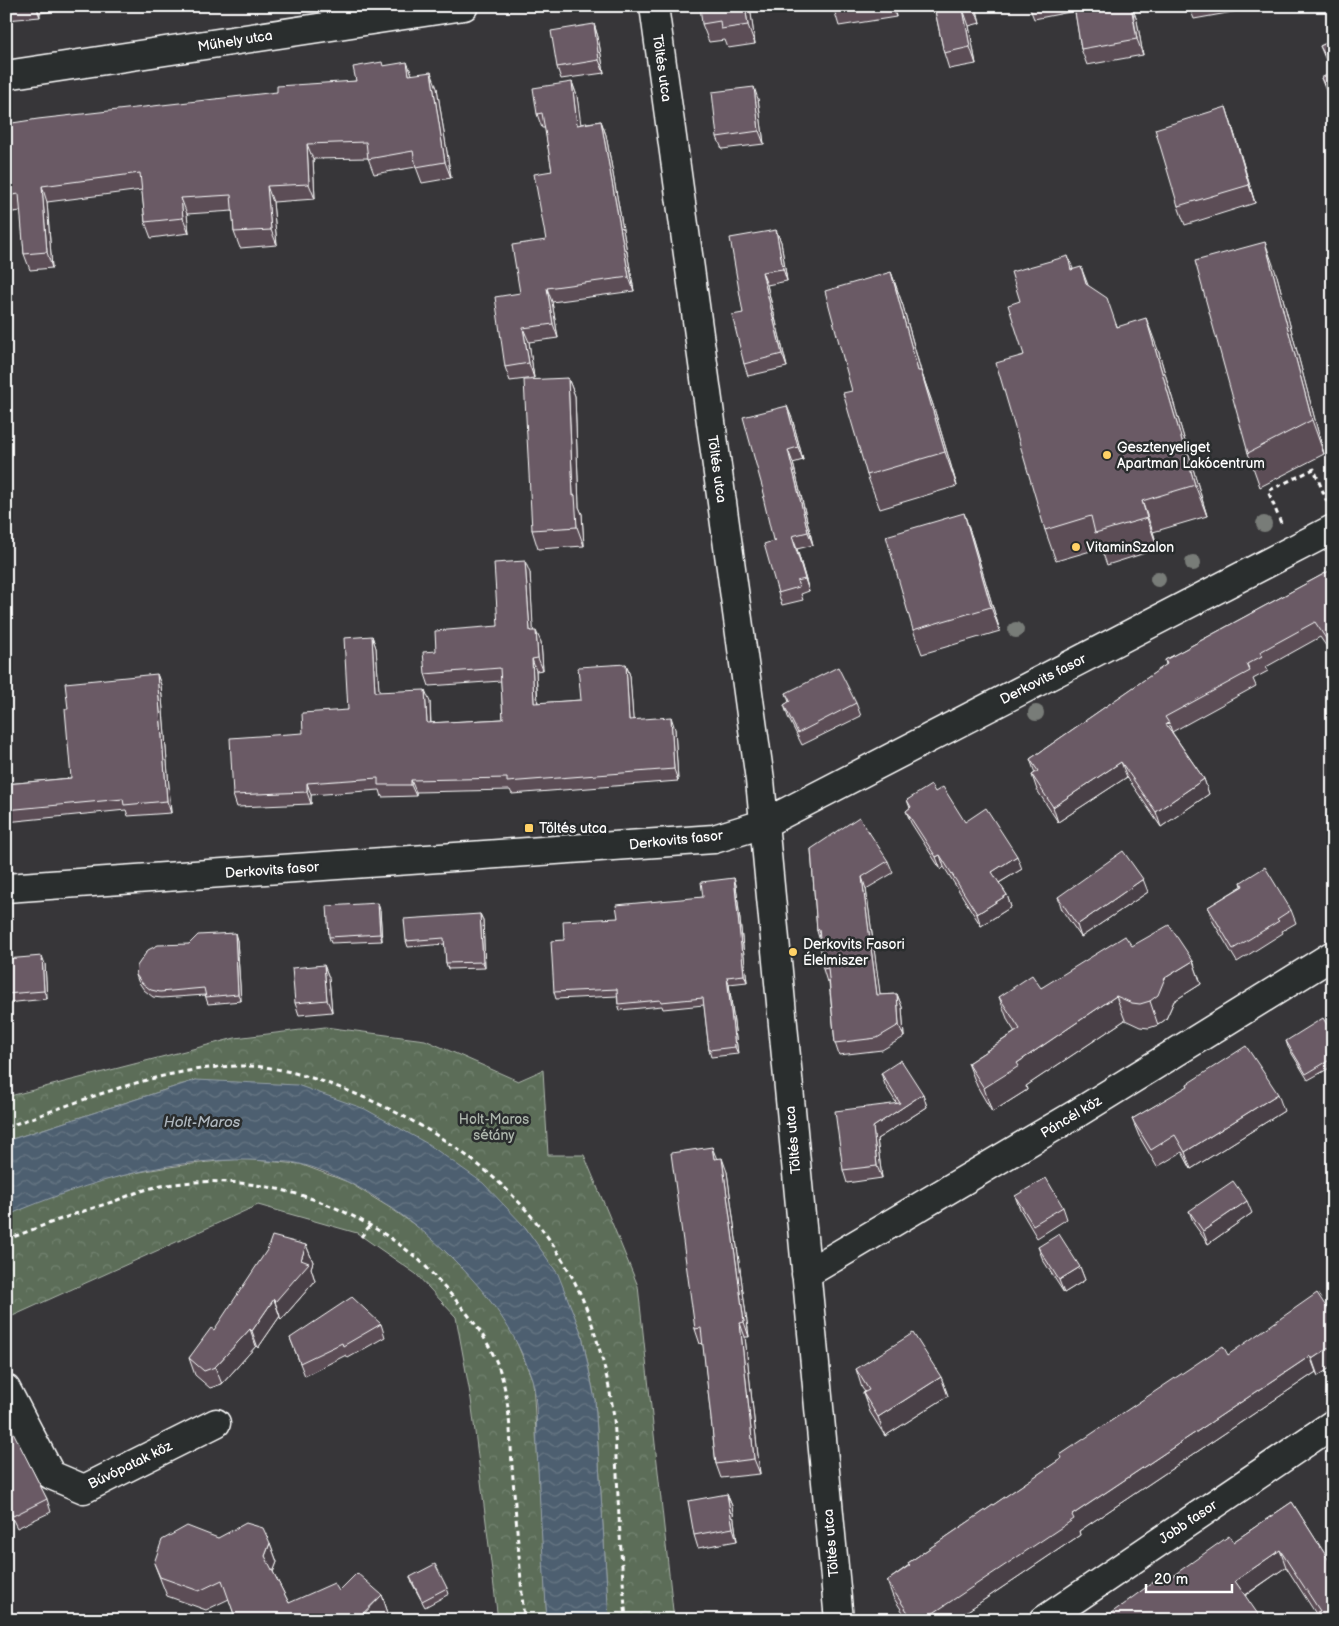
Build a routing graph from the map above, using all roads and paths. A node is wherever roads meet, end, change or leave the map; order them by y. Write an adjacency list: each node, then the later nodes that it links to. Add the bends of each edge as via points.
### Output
1 (464, 6): 3 (street, Műhely utca)
2 (654, 6): 6 (street, Töltés utca, via 760,780)
3 (6, 75)
4 (1331, 519): 5 (street, Derkovits fasor); 5 (path, via 1314,469 1268,491)
5 (1292, 550): 6 (street, Derkovits fasor)
6 (763, 824): 7 (street, Derkovits fasor, via 704,839); 13 (street, Töltés utca)
7 (6, 888)
8 (1333, 955): 13 (street, Páncél köz, via 1076,1114)
9 (6, 1127): 18 (path, via 183,1071 246,1066 314,1078 389,1108 446,1141 504,1184 547,1235 578,1287 594,1330 612,1404)
10 (370, 1225): 11 (path); 12 (path, via 323,1202 288,1191 212,1181 155,1187); 17 (path, via 414,1256 453,1297 480,1330 497,1364 509,1429)
11 (362, 1237)
12 (6, 1240)
13 (806, 1274): 19 (street, Töltés utca)
14 (6, 1389): 15 (street, Búvópatak köz, via 51,1475 84,1489)
15 (216, 1422)
16 (1333, 1424): 20 (street, Jobb fasor)
17 (524, 1620)
18 (626, 1620)
19 (839, 1620)
20 (1044, 1620)

